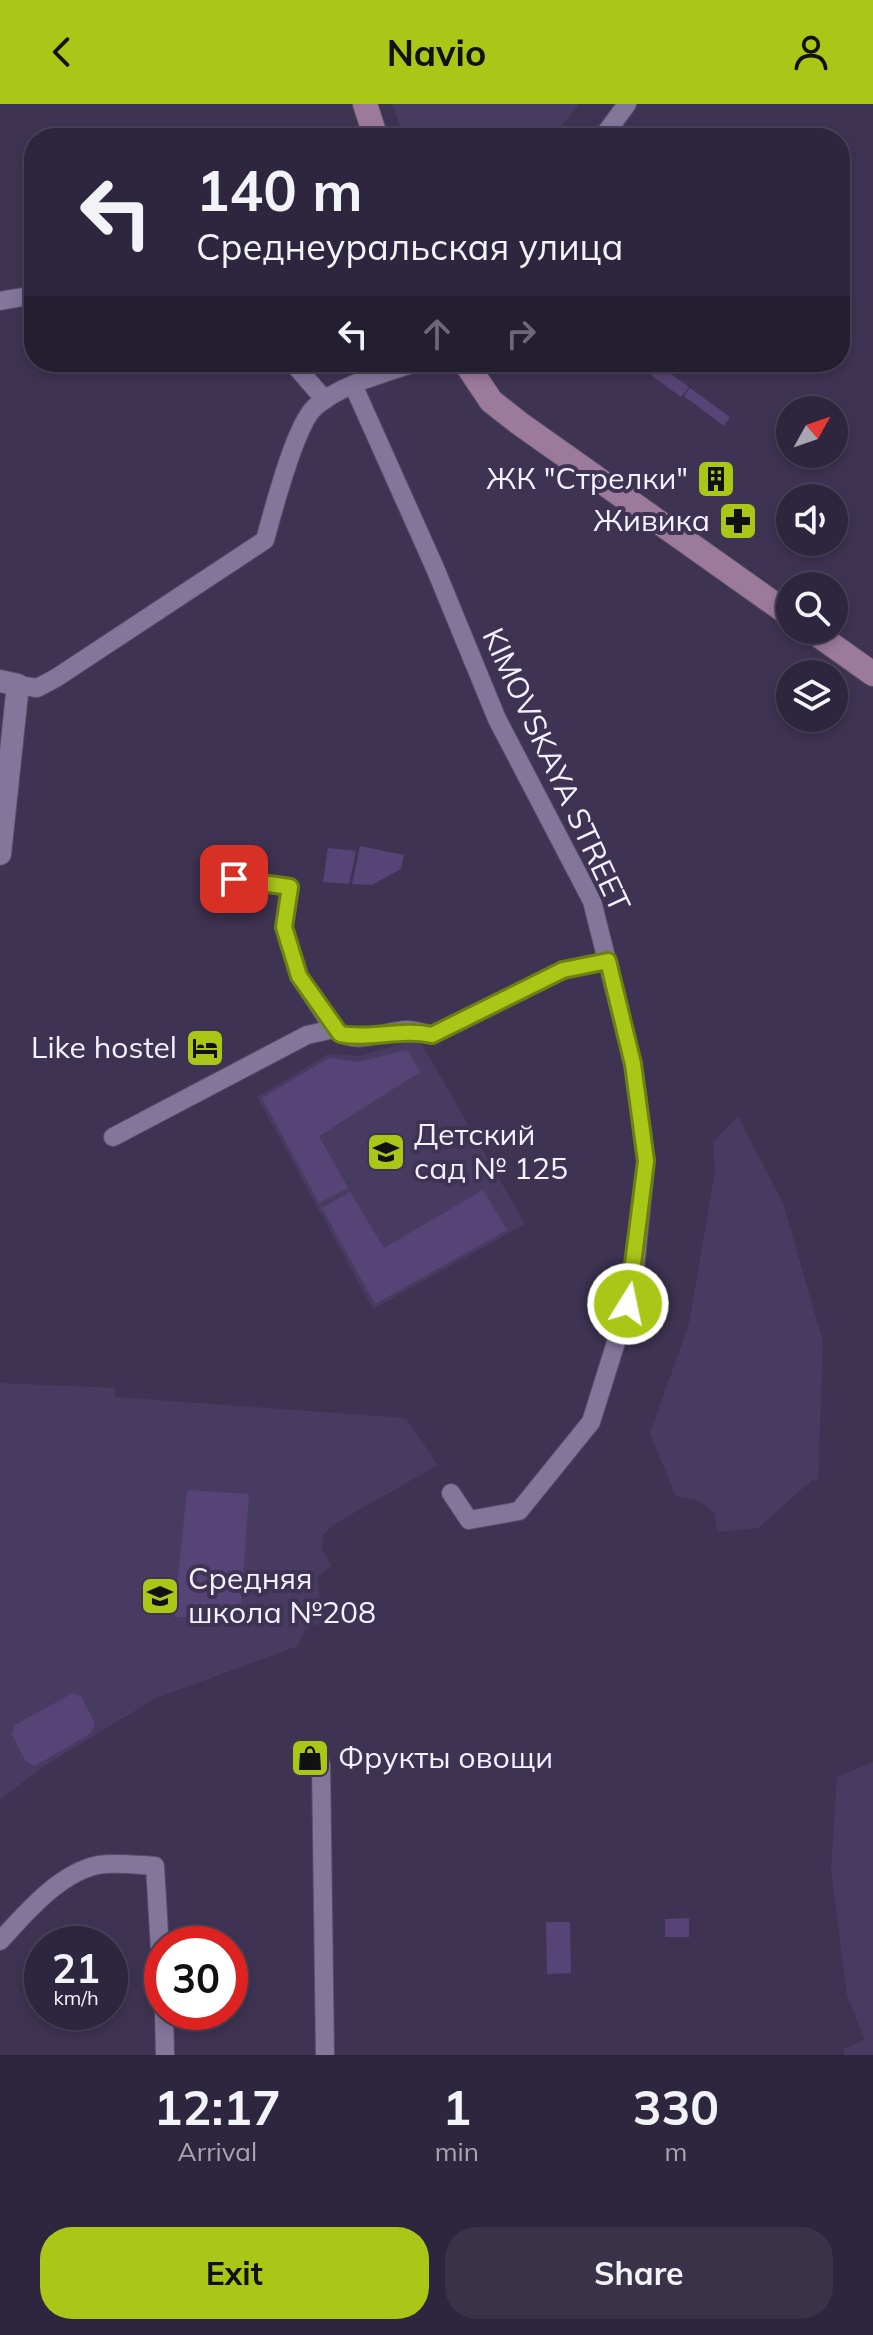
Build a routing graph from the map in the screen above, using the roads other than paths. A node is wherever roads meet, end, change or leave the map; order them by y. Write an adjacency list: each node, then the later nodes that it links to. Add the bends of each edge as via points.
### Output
1 (365, 104): 3 (main road)
2 (627, 104): 4 (street)
3 (373, 128)
4 (609, 128)
5 (24, 297): 6 (street)
6 (0, 301)
7 (301, 372): 11 (street)
8 (392, 372): 10 (street)
9 (472, 372): 12 (main road, via 491,401 510,416)
10 (354, 387): 11 (street); 18 (street, KIMOVSKAYA STREET, via 497,719 592,901)
11 (325, 400): 15 (street, via 304,422 265,540 56,678 37,688)
12 (776, 605)
13 (831, 644): 14 (main road)
14 (873, 674)
15 (9, 683): 16 (street)
16 (0, 854)
17 (234, 879): 19 (street, via 290,887 284,927 299,976)
18 (608, 961): 19 (street, via 563,970 432,1035 409,1030 361,1038); 21 (street, KIMOVSKAYA STREET, via 633,1064 646,1161 633,1288 591,1422 519,1511 469,1520)
19 (334, 1029): 20 (street, via 307,1035)
20 (113, 1137)
21 (451, 1493)
22 (321, 1764): 27 (street)
23 (159, 1926): 24 (street, via 155,1866 102,1864 57,1885)
24 (0, 1941)
25 (164, 2030): 26 (street)
26 (165, 2055)
27 (325, 2055)

